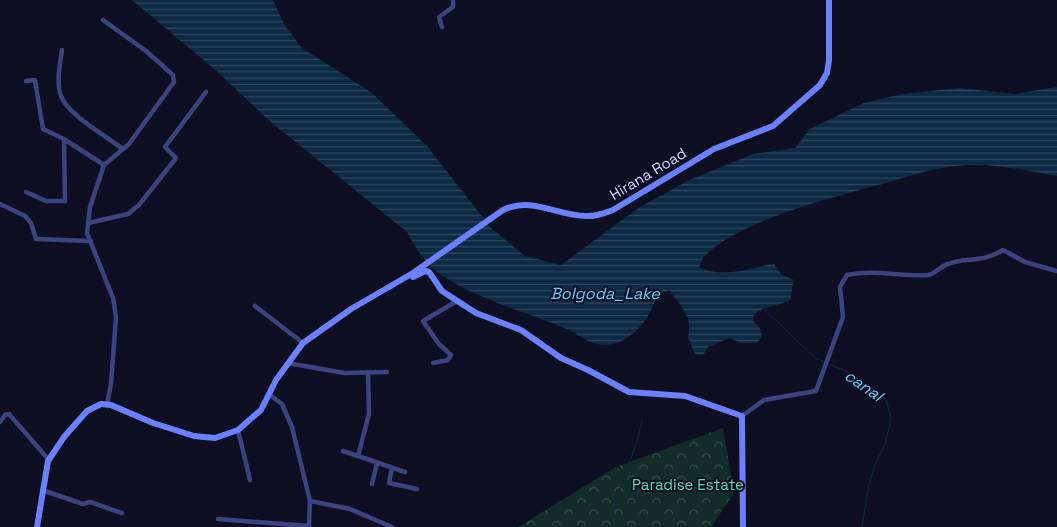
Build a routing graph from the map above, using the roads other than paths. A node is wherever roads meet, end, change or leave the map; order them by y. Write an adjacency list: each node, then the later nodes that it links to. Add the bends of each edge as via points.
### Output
1 (453, 0): 4 (street, via 453,7 439,17)
2 (829, 0): 16 (street, Hirana Road, via 827,73 820,86 772,126 714,149 602,214 587,216 525,204 513,205)
3 (103, 20): 9 (street, via 173,74 174,82)
4 (442, 27)
5 (62, 50): 9 (street, via 59,72 61,96 68,108)
6 (26, 81): 8 (street, via 35,80 44,129)
7 (206, 92): 13 (street, via 165,147 176,158 139,205 128,214)
8 (64, 138): 10 (street); 11 (street, via 65,201 46,201)
9 (123, 149): 10 (street)
10 (104, 164): 13 (street)
11 (26, 192)
12 (0, 204): 14 (street, via 25,216 36,239)
13 (88, 223): 14 (street, via 87,233)
14 (91, 242): 25 (street, via 113,298 116,317)
15 (1057, 272): 26 (street, via 1025,262 1003,250 973,261 948,264 930,275 863,272 848,275 840,287 843,317 816,391 764,400)
16 (404, 278): 17 (street, via 429,272 442,291); 19 (street, Hirana Road, via 351,309)
17 (457, 301): 21 (street, via 422,321 438,344 451,355 448,360); 26 (street, via 476,313 521,330 561,358 629,392 685,396)
18 (255, 306): 19 (street)
19 (303, 343): 20 (street, Hirana Road)
20 (287, 363): 23 (street, via 344,373); 24 (street, Hirana Road)
21 (433, 363)
22 (387, 372): 23 (street)
23 (368, 373): 30 (street, via 369,414)
24 (270, 396): 28 (street, Hirana Road, via 261,410); 39 (street, via 282,404 292,427)
25 (107, 405): 28 (street, via 194,436 215,438); 31 (street, via 101,404 87,411)
26 (742, 416): 45 (street)
27 (0, 422): 31 (street, via 5,414 9,414)
28 (238, 430): 35 (street)
29 (343, 451): 30 (street)
30 (358, 456): 32 (street)
31 (48, 460): 37 (street)
32 (376, 463): 33 (street); 36 (street)
33 (392, 468): 34 (street); 38 (street, via 389,483)
34 (405, 472)
35 (250, 480)
36 (372, 484)
37 (42, 490): 40 (street); 42 (street)
38 (417, 490)
39 (310, 501): 43 (street); 44 (street, via 350,509)
40 (122, 513)
41 (218, 519): 43 (street)
42 (37, 527)
43 (309, 527)
44 (392, 527)
45 (743, 527)

